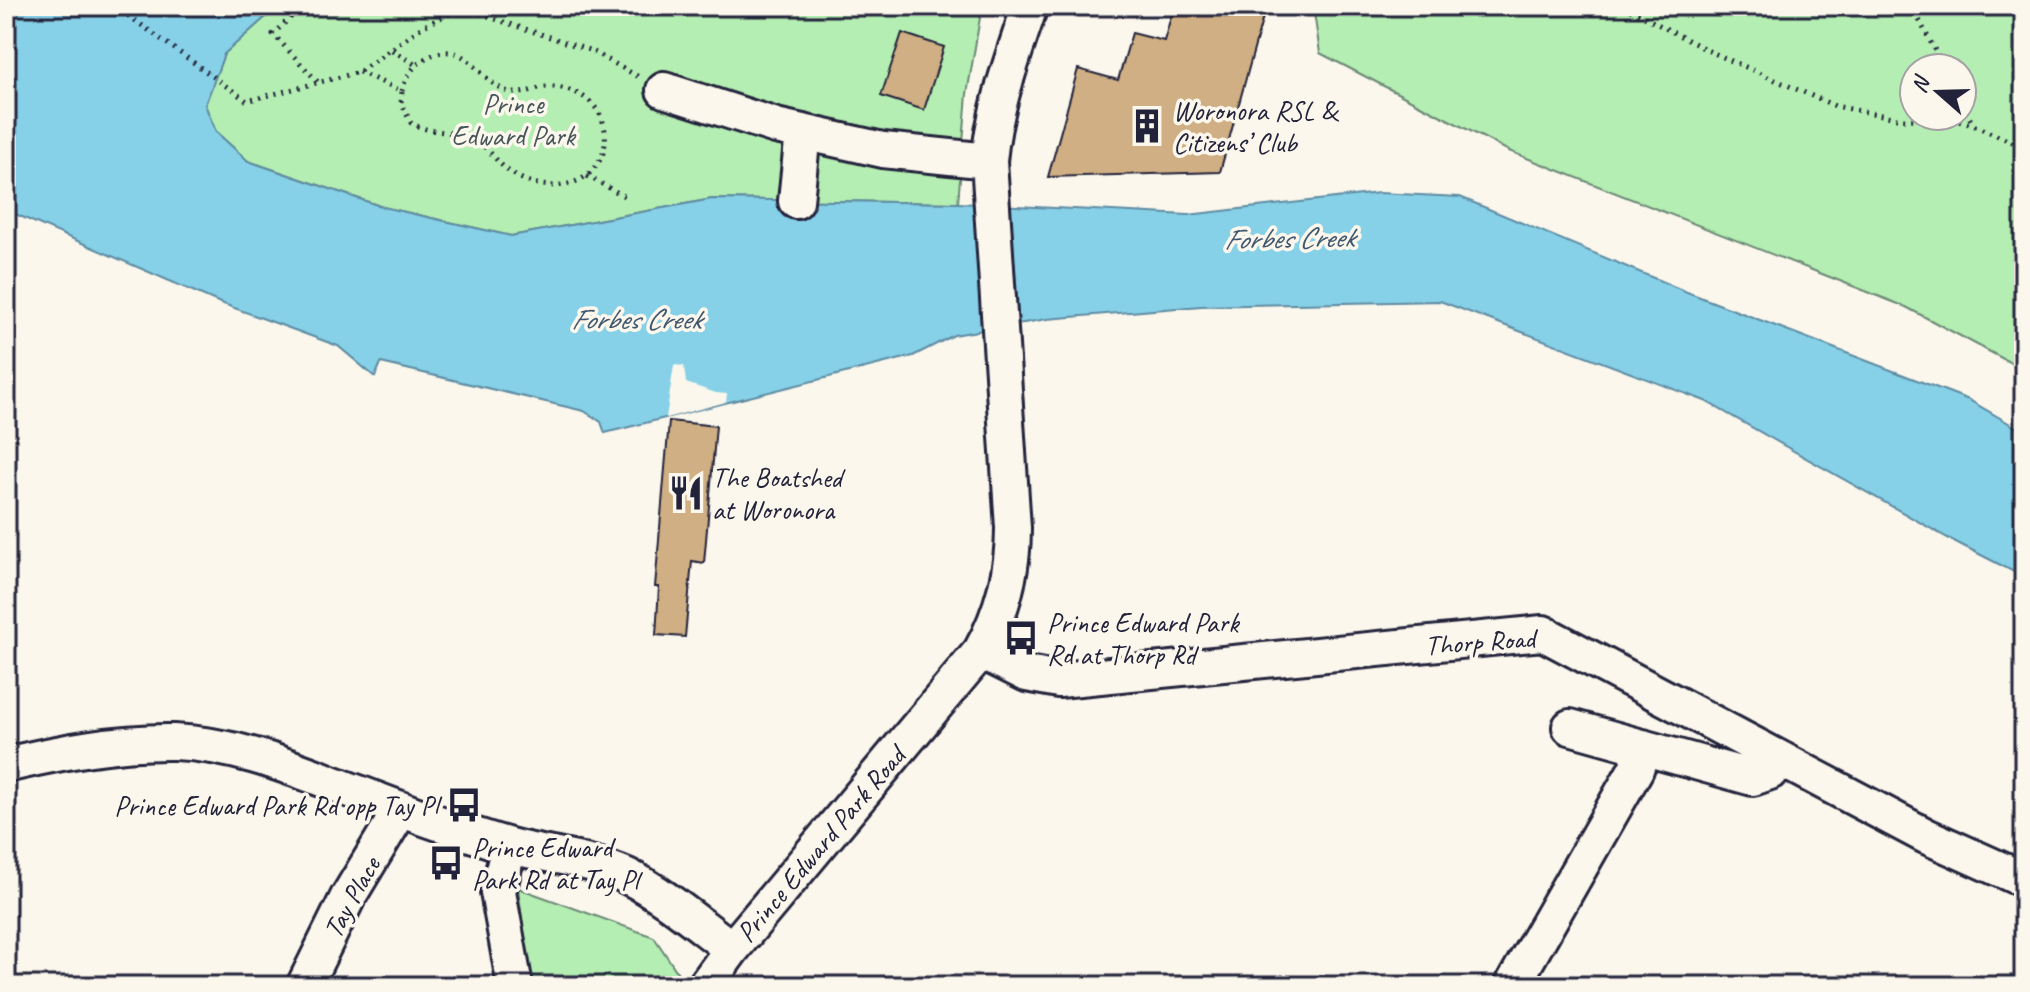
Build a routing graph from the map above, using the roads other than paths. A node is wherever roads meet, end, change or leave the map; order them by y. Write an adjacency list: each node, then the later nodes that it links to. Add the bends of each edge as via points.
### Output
1 (1030, 6): 4 (street, Prince Edward Park Road, via 1001,93)
2 (664, 90): 3 (street)
3 (803, 132): 4 (street, via 883,150); 5 (street)
4 (989, 161): 6 (street, Prince Edward Park Road, via 1013,545 1005,594)
5 (796, 201)
6 (981, 651): 9 (street, Thorp Road, via 1027,674 1059,680 1543,633); 14 (street, Prince Edward Park Road)
7 (1570, 727): 8 (street)
8 (1643, 747): 9 (street, via 1753,778 1770,772); 18 (street, via 1636,769)
9 (1780, 759): 13 (street, Thorp Road, via 1926,836)
10 (6, 765): 11 (street, Prince Edward Park Road, via 64,751 175,742 283,764)
11 (401, 809): 12 (street, Prince Edward Park Road); 15 (street, Tay Place, via 348,897)
12 (509, 846): 14 (street, Prince Edward Park Road, via 626,876); 16 (street, via 498,892)
13 (2024, 880)
14 (732, 949): 17 (street)
15 (304, 986)
16 (515, 986)
17 (705, 986)
18 (1512, 986)

